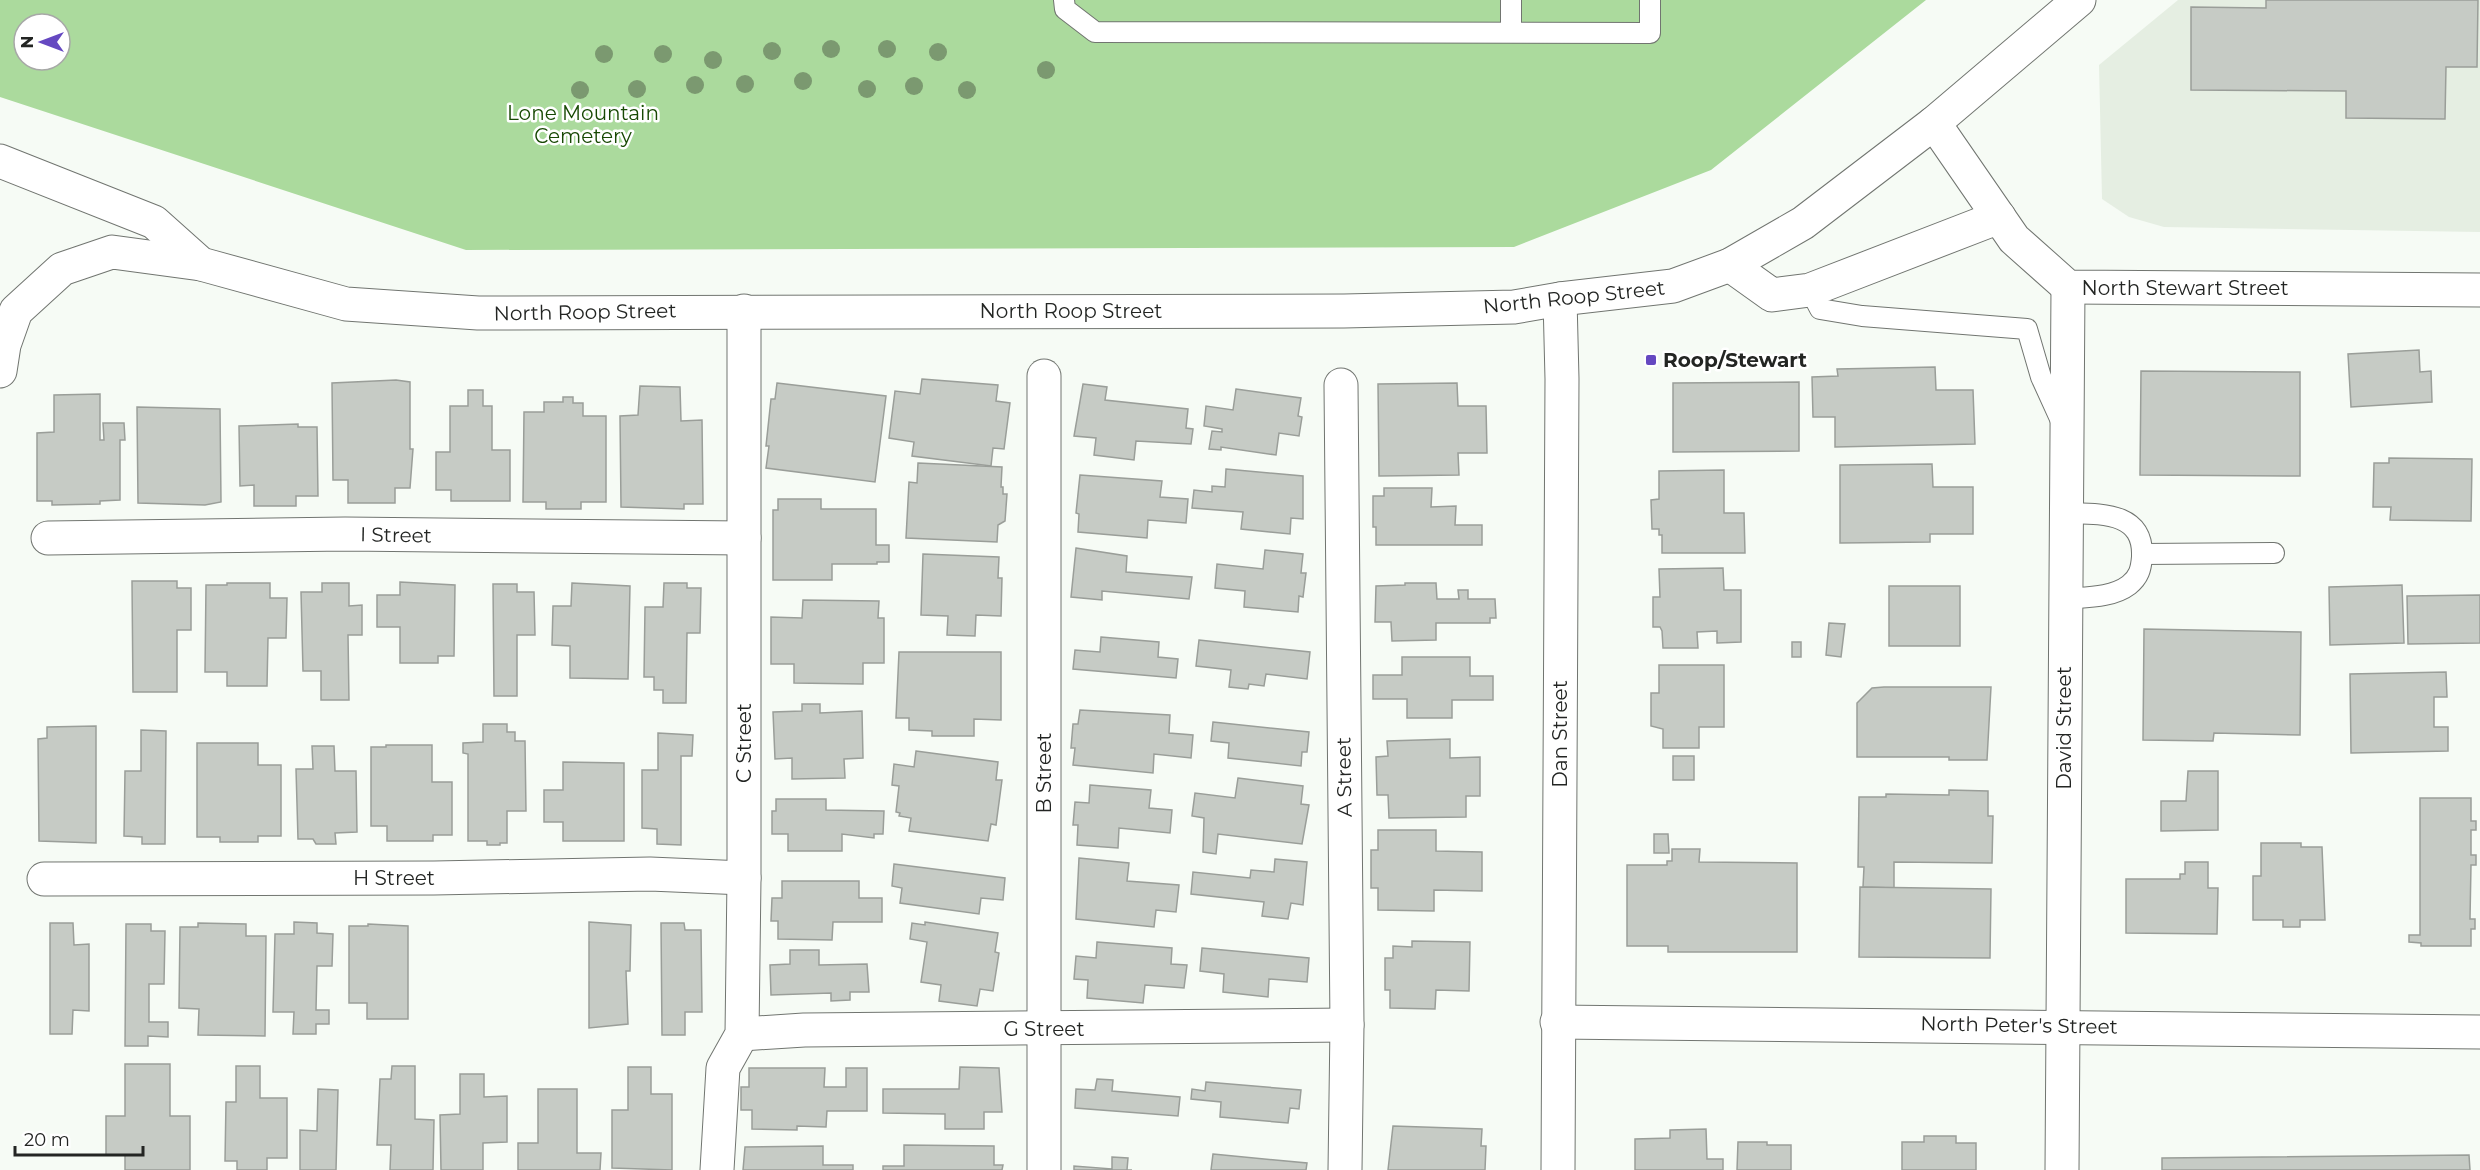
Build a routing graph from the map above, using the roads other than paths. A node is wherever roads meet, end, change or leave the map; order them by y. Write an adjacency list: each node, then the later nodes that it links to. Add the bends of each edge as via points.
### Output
1 (1064, 0): 5 (lane, via 1065,9 1095,32)
2 (1511, 0): 5 (lane)
3 (1650, 0): 5 (lane, via 1650,33)
4 (2079, 0): 6 (street, North Roop Street)
5 (1511, 32)
6 (1934, 123): 8 (street, North Stewart Street); 10 (street, North Roop Street, via 1803,223)
7 (0, 161): 9 (street, North Roop Street, via 154,222)
8 (1999, 218): 11 (street, North Stewart Street, via 2014,240); 12 (street)
9 (201, 264): 15 (street, North Roop Street, via 346,304 478,313); 16 (street, via 112,252 62,269 16,310)
10 (1730, 265): 12 (street, via 1772,295); 14 (street, North Roop Street, via 1673,286)
11 (2068, 287): 13 (street, North Stewart Street); 19 (street, David Street)
12 (1810, 290): 19 (lane, via 1820,309 2027,329 2041,377)
13 (2480, 290)
14 (1560, 299): 15 (street, North Roop Street, via 1514,307 1344,311); 28 (street, Dan Street)
15 (744, 311): 22 (street, C Street)
16 (0, 371)
17 (1044, 376): 31 (street, B Street)
18 (1341, 385): 29 (street, A Street)
19 (2066, 432): 20 (street, David Street)
20 (2066, 513): 24 (lane, via 2106,514 2128,522 2143,541); 25 (street, David Street)
21 (48, 538): 22 (street, I Street, via 345,534)
22 (744, 538): 26 (street, C Street)
23 (2274, 553): 24 (lane)
24 (2142, 554): 25 (lane, via 2141,570 2128,586 2105,595)
25 (2065, 598): 30 (street, David Street)
26 (744, 878): 27 (street, H Street, via 650,874); 33 (street, C Street)
27 (44, 879)
28 (1557, 1022): 30 (street, North Peter's Street); 37 (street, Dan Street)
29 (1347, 1025): 31 (street, G Street); 36 (street, A Street)
30 (2062, 1025): 32 (street, North Peter's Street); 38 (street, David Street)
31 (1044, 1030): 33 (street, G Street, via 804,1030); 35 (street, B Street)
32 (2480, 1032)
33 (742, 1034): 34 (street, C Street, via 723,1068)
34 (717, 1170)
35 (1044, 1170)
36 (1345, 1170)
37 (1558, 1170)
38 (2062, 1170)

